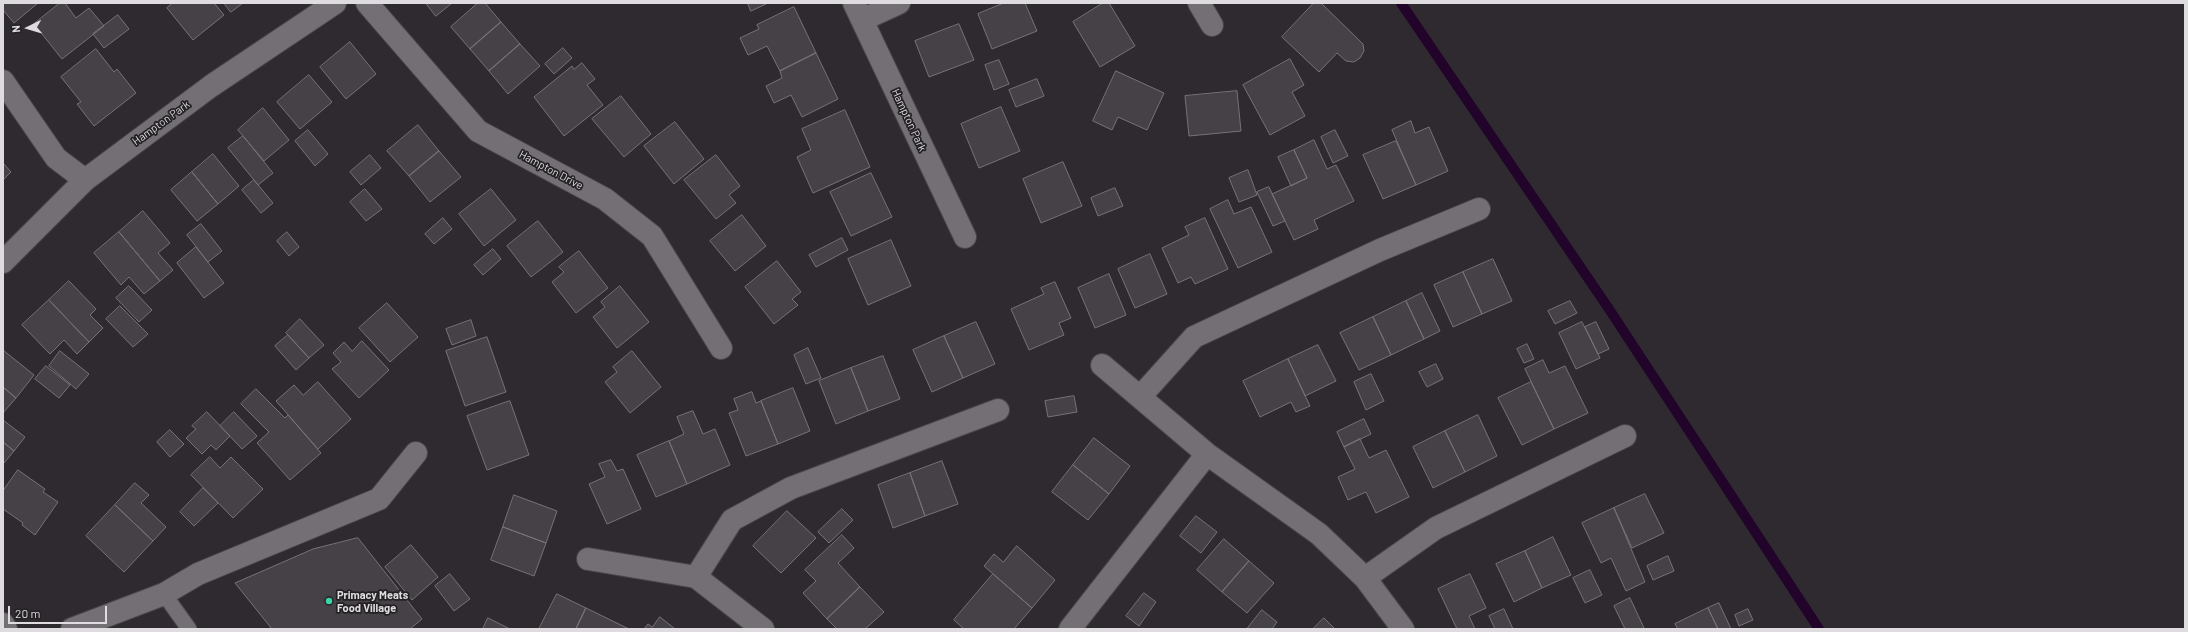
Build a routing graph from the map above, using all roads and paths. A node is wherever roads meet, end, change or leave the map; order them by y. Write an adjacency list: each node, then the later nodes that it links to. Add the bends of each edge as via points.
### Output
1 (335, 3): 8 (street, Hampton Park, via 211,86)
2 (367, 3): 12 (street, Hampton Drive, via 478,131 605,199 652,236)
3 (899, 3): 5 (street)
4 (1199, 3): 6 (street)
5 (858, 12): 10 (street, Hampton Park)
6 (1212, 25)
7 (3, 81): 8 (street, via 56,158)
8 (85, 180): 11 (street, Hampton Park)
9 (1479, 209): 14 (street, via 1380,250 1194,337)
10 (965, 237)
11 (3, 262)
12 (721, 348)
13 (1102, 365): 14 (street)
14 (1140, 397): 18 (street)
15 (998, 410): 20 (street, via 791,488 732,520)
16 (1625, 436): 21 (street, via 1436,528)
17 (416, 453): 22 (street, via 379,499 198,574)
18 (1207, 454): 21 (street, via 1319,534); 28 (street)
19 (588, 559): 20 (street)
20 (696, 577): 27 (street)
21 (1365, 578): 29 (street)
22 (164, 594): 25 (street); 26 (lane)
23 (3, 624): 24 (street)
24 (6, 629)
25 (72, 629)
26 (189, 629)
27 (763, 629)
28 (1070, 629)
29 (1403, 629)

